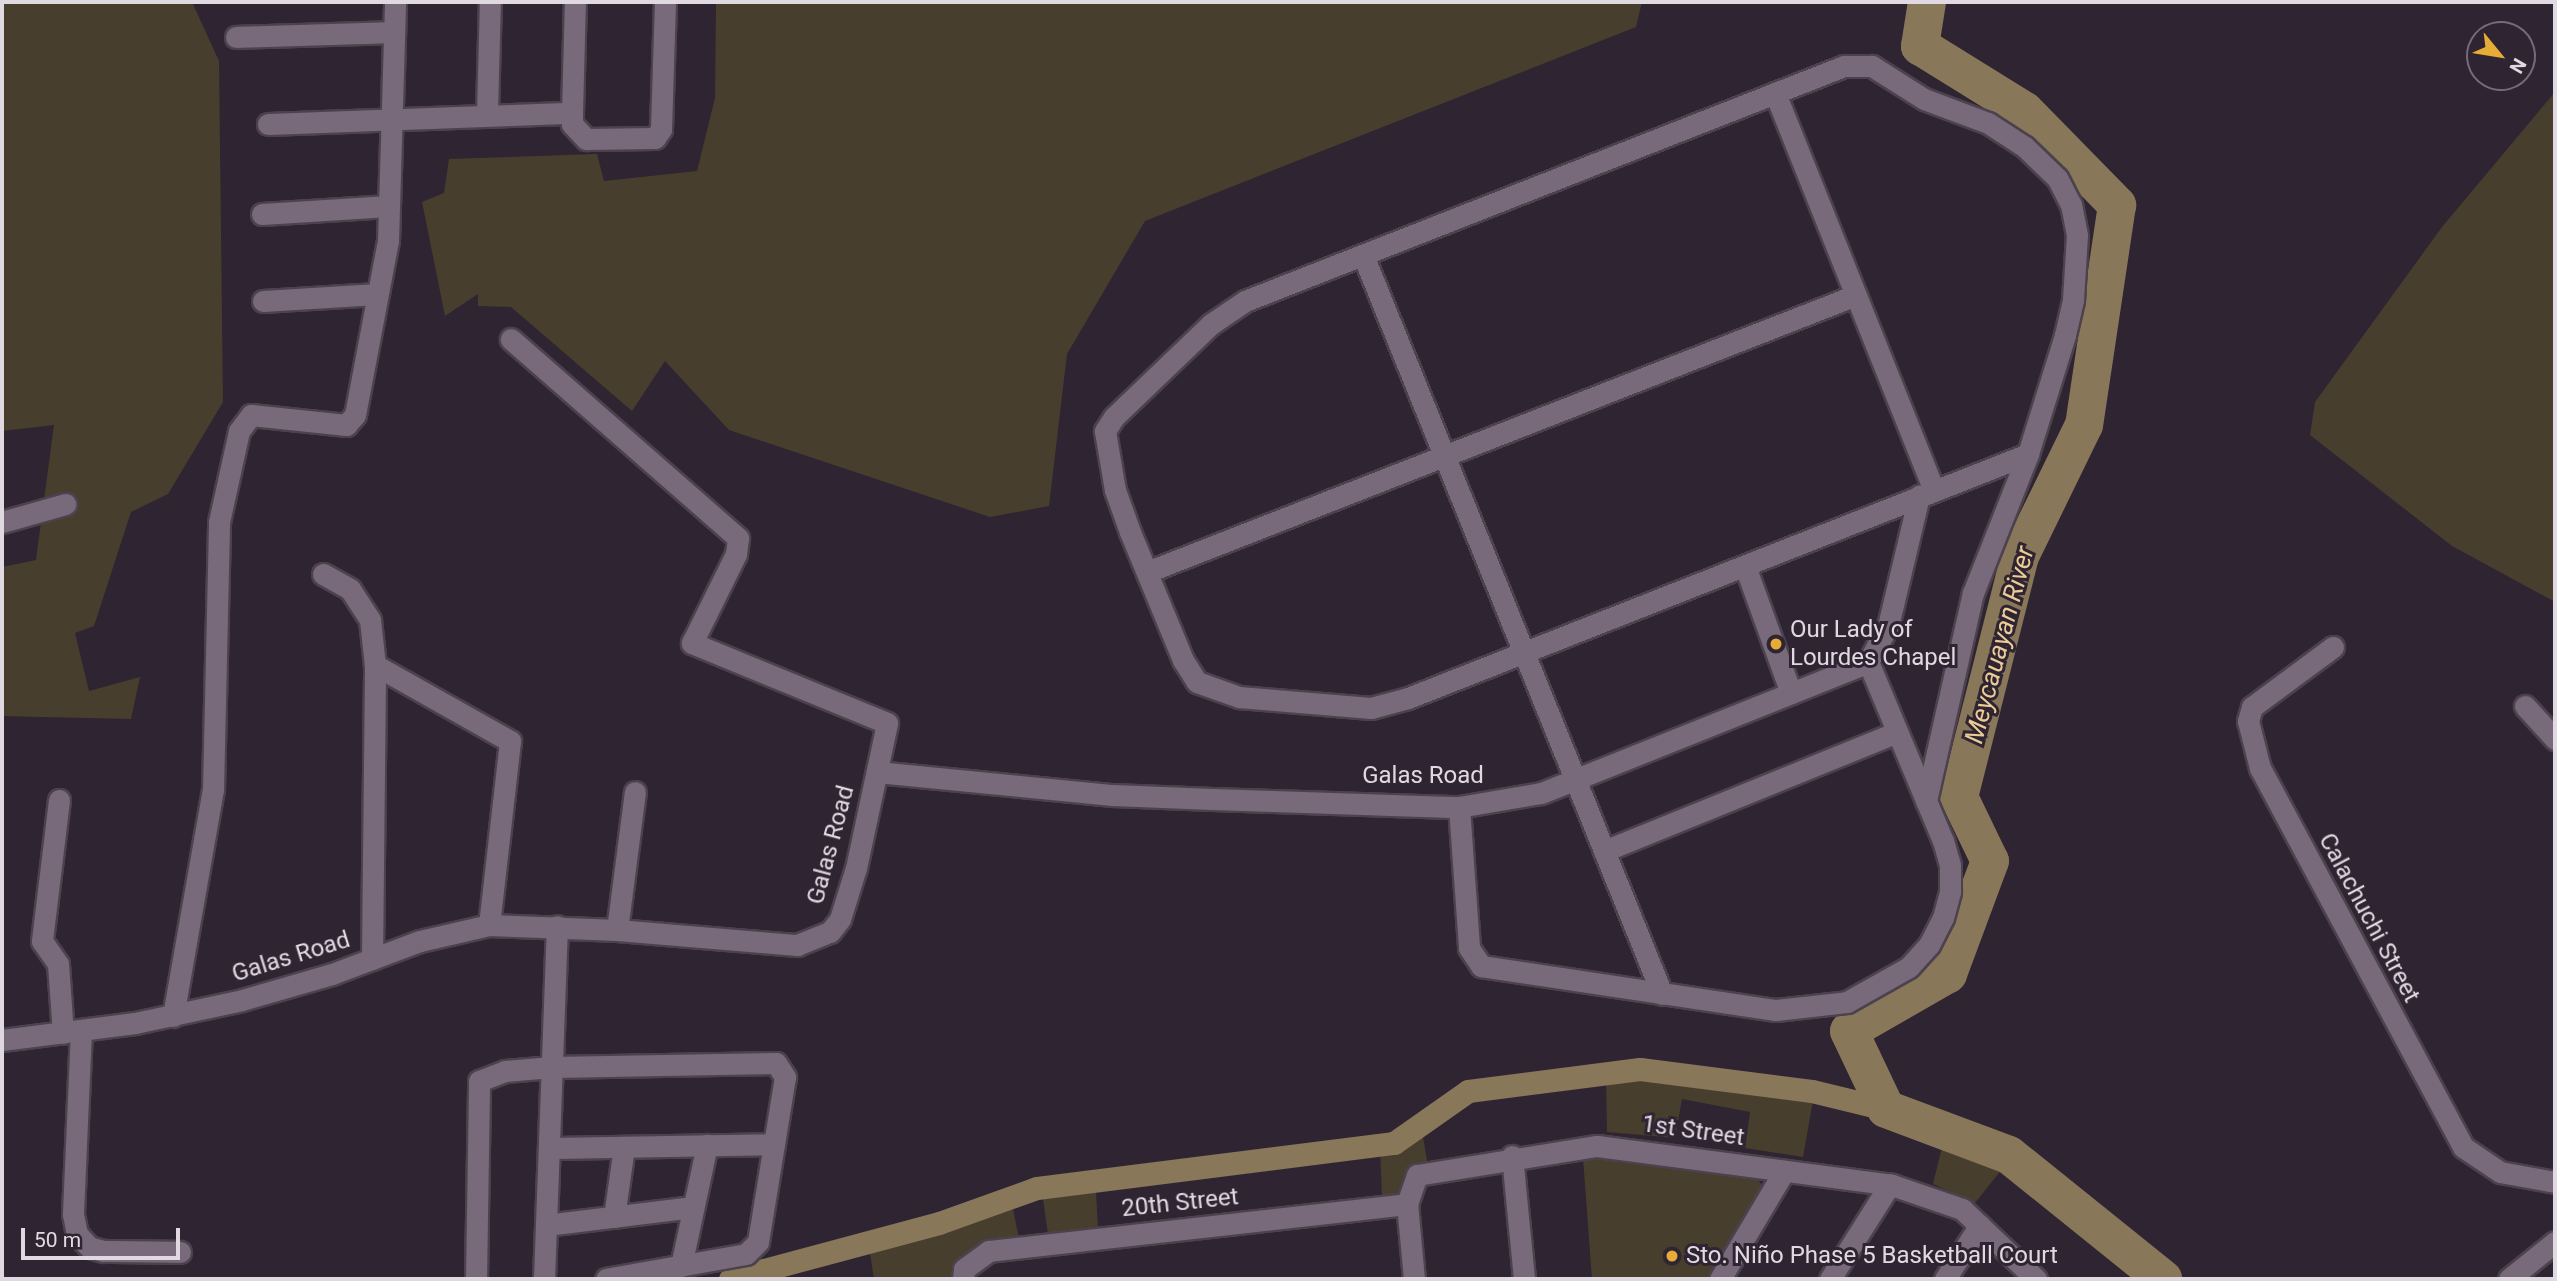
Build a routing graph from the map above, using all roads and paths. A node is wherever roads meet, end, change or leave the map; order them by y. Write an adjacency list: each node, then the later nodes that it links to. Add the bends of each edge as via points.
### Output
1 (395, 2): 5 (street)
2 (490, 2): 8 (street)
3 (575, 2): 9 (street)
4 (665, 2): 9 (street, via 656,138 586,139 572,124)
5 (393, 32): 6 (street); 10 (street)
6 (236, 37)
7 (1775, 93): 14 (street); 16 (street); 19 (street, via 1844,66 1872,66 1924,99 2006,133 2057,178 2071,205 2077,235 2075,279 2065,335)
8 (487, 113): 9 (street); 10 (street)
9 (572, 113)
10 (392, 117): 11 (street); 12 (street)
11 (268, 124)
12 (389, 206): 13 (street); 15 (street)
13 (262, 214)
14 (1363, 255): 20 (street); 25 (street, via 1230,311 1109,424 1104,439 1115,490)
15 (377, 295): 17 (street); 47 (street, via 352,421 346,425 251,415 239,431 219,522 213,790)
16 (1856, 295): 20 (street); 21 (street)
17 (263, 301)
18 (511, 339): 35 (street, via 738,538 736,554 692,643 887,723)
19 (2028, 454): 21 (street); 39 (street, via 1989,543 1973,593)
20 (1444, 456): 25 (street); 28 (street)
21 (1926, 493): 24 (street); 29 (street, via 1888,626)
22 (65, 504): 23 (street)
23 (2, 522)
24 (1745, 565): 28 (street); 31 (street)
25 (1147, 572): 28 (street, via 1188,669 1197,682 1222,693 1371,708)
26 (323, 574): 30 (street, via 350,589 370,620)
27 (2333, 647): 57 (street, Calachuchi Street, via 2252,708 2248,721 2260,768 2463,1147 2500,1172)
28 (1524, 653): 36 (street)
29 (1868, 662): 31 (street, Galas Road); 33 (street)
30 (375, 665): 42 (street, via 510,741); 45 (street)
31 (1791, 693): 36 (street, Galas Road)
32 (2525, 706): 34 (street)
33 (1897, 732): 39 (street); 41 (street)
34 (2555, 738)
35 (877, 772): 40 (street, Galas Road, via 1113,795); 44 (street, Galas Road, via 847,902 830,932 797,945)
36 (1575, 779): 40 (street, Galas Road, via 1541,793); 41 (street)
37 (635, 792): 44 (street)
38 (59, 800): 48 (street, via 42,941 58,964)
39 (1926, 801): 46 (street, via 1950,865 1950,891 1929,945 1909,967 1847,1002 1821,1008 1776,1010)
40 (1459, 807): 46 (street, via 1469,948 1475,962)
41 (1604, 851): 46 (street)
42 (489, 925): 43 (street, Galas Road); 45 (street, Galas Road)
43 (557, 926): 44 (street, Galas Road); 50 (street)
44 (617, 930)
45 (372, 959): 47 (street, Galas Road, via 296,985)
46 (1662, 994)
47 (173, 1016): 48 (street, Galas Road)
48 (72, 1032): 49 (street, Galas Road); 65 (street, via 73,1214 77,1234 89,1247 103,1251)
49 (2, 1040)
50 (552, 1068): 51 (street, via 776,1063 785,1077); 54 (street); 68 (street, via 505,1070 479,1081)
51 (774, 1144): 52 (street); 66 (street, via 758,1242 746,1254)
52 (707, 1145): 53 (street); 60 (street)
53 (624, 1147): 54 (street); 61 (street)
54 (549, 1148): 63 (street)
55 (1512, 1156): 56 (street, 1st Street, via 1597,1146); 59 (street, 1st Street, via 1417,1175); 72 (street)
56 (1784, 1171): 58 (street, 1st Street); 73 (street)
57 (2555, 1182)
58 (1890, 1184): 62 (street, 1st Street, via 1962,1209); 74 (street)
59 (1407, 1205): 67 (street, 20th Street, via 989,1251); 71 (street, 1st Street)
60 (694, 1206): 61 (street); 66 (street)
61 (614, 1217): 63 (street)
62 (1980, 1225): 75 (street); 76 (street, 1st Street)
63 (546, 1226): 69 (street)
64 (2555, 1242): 77 (street)
65 (180, 1252)
66 (681, 1266): 70 (street)
67 (964, 1274)
68 (476, 1279)
69 (544, 1279)
70 (606, 1279)
71 (1414, 1279)
72 (1524, 1279)
73 (1720, 1279)
74 (1830, 1279)
75 (1945, 1279)
76 (2036, 1279)
77 (2509, 1279)

